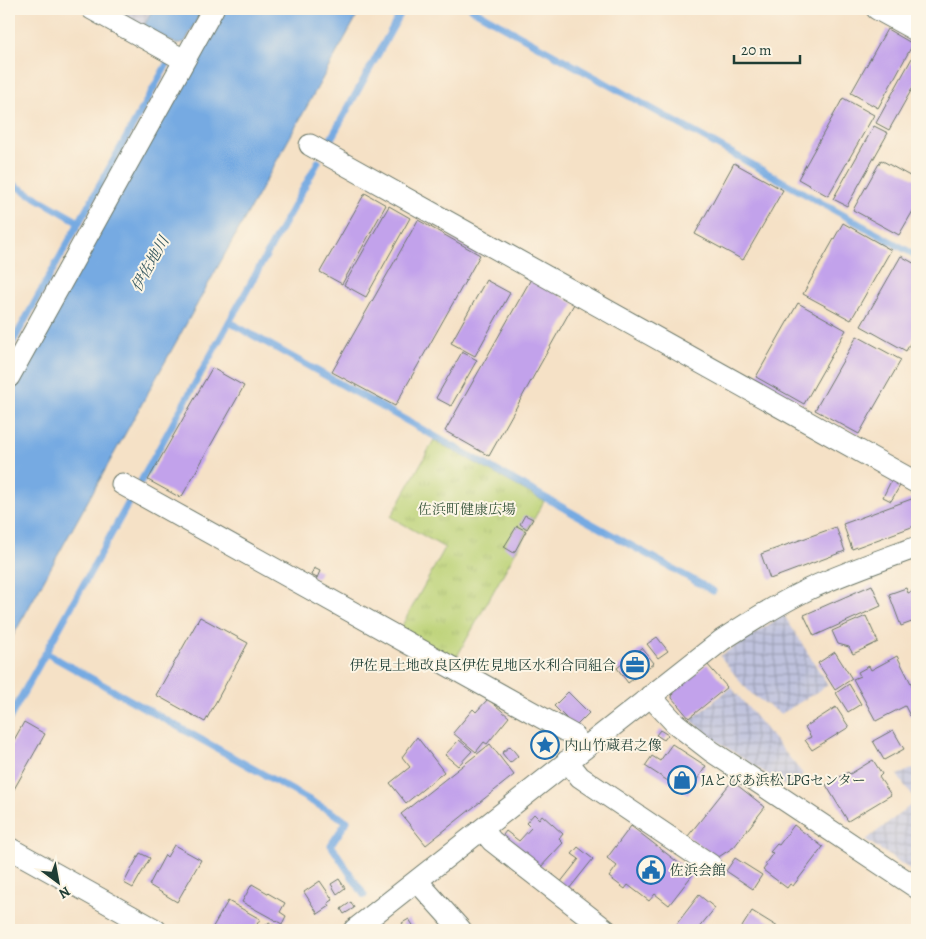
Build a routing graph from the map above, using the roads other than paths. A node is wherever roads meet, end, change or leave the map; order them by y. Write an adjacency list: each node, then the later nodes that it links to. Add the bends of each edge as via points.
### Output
1 (92, 9): 5 (street)
2 (213, 9): 5 (street)
3 (877, 9): 4 (street)
4 (917, 31)
5 (184, 60): 7 (street)
6 (310, 145): 8 (street)
7 (9, 377)
8 (917, 483)
9 (122, 484): 12 (street, via 573,735)
10 (917, 546): 11 (street, via 838,576 779,605 722,640)
11 (650, 696): 12 (street); 17 (street, via 675,723 711,751)
12 (576, 755): 13 (street); 15 (street, via 580,777)
13 (482, 829): 16 (street); 21 (street, via 492,841)
14 (9, 848): 18 (street)
15 (711, 865)
16 (417, 881): 19 (street); 20 (street)
17 (917, 888)
18 (156, 930)
19 (354, 930)
20 (461, 930)
21 (606, 930)

